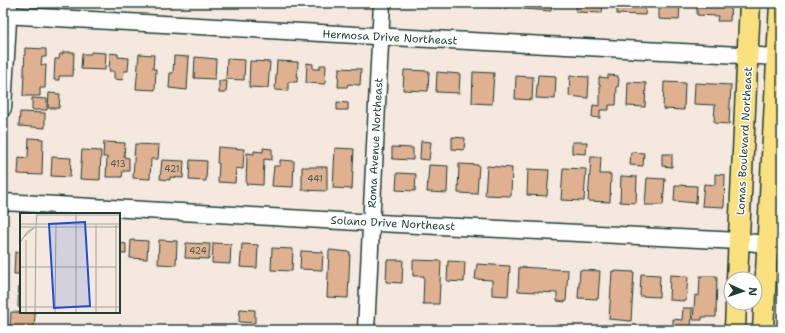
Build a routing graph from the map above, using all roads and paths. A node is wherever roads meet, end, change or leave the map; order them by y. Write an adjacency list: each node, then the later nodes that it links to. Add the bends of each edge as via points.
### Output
1 (382, 3): 5 (street, Roma Avenue Northeast)
2 (750, 3): 6 (main road, Lomas Boulevard Northeast)
3 (780, 3): 7 (main road)
4 (7, 11): 5 (street, Hermosa Drive Northeast); 8 (street)
5 (380, 37): 6 (street, Hermosa Drive Northeast); 10 (street, Roma Avenue Northeast)
6 (748, 55): 7 (street, Hermosa Drive Northeast); 11 (main road, Lomas Boulevard Northeast)
7 (778, 57): 12 (main road)
8 (3, 108)
9 (3, 202): 10 (street, Solano Drive Northeast)
10 (371, 222): 11 (street, Solano Drive Northeast); 15 (street, Roma Avenue Northeast)
11 (739, 241): 12 (street, Solano Drive Northeast); 13 (main road, Lomas Boulevard Northeast)
12 (775, 246): 17 (main road)
13 (737, 271)
14 (735, 311): 16 (main road)
15 (366, 330)
16 (734, 330)
17 (763, 330)

